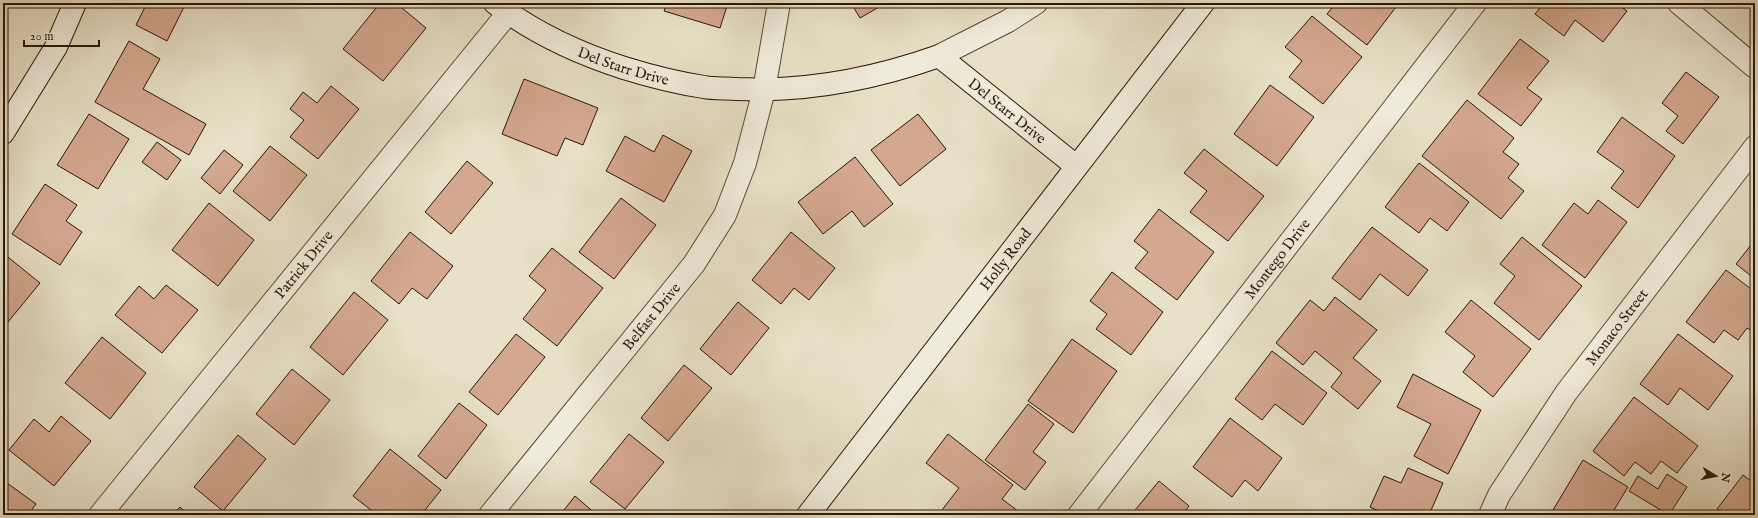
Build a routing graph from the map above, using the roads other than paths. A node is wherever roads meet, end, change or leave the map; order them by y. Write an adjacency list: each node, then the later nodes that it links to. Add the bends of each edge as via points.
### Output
1 (75, 3): 11 (street, via 56,47)
2 (779, 3): 10 (street)
3 (1036, 3): 8 (street, Del Starr Drive, via 1008,21)
4 (1203, 3): 13 (street, Holly Road)
5 (1475, 3): 17 (street, Montego Drive)
6 (1680, 4): 9 (street)
7 (502, 8): 10 (street, Del Starr Drive, via 553,40 600,60 653,77 705,88); 14 (street, Patrick Drive)
8 (939, 56): 10 (street, Del Starr Drive, via 901,69 854,80); 13 (street, Del Starr Drive)
9 (1755, 67)
10 (764, 90): 15 (street, Belfast Drive, via 745,164 725,215 698,258)
11 (3, 133)
12 (1755, 147): 18 (street, Monaco Street, via 1566,393 1499,495)
13 (1076, 166): 16 (street, Holly Road)
14 (100, 515)
15 (490, 515)
16 (808, 515)
17 (1079, 515)
18 (1490, 515)

